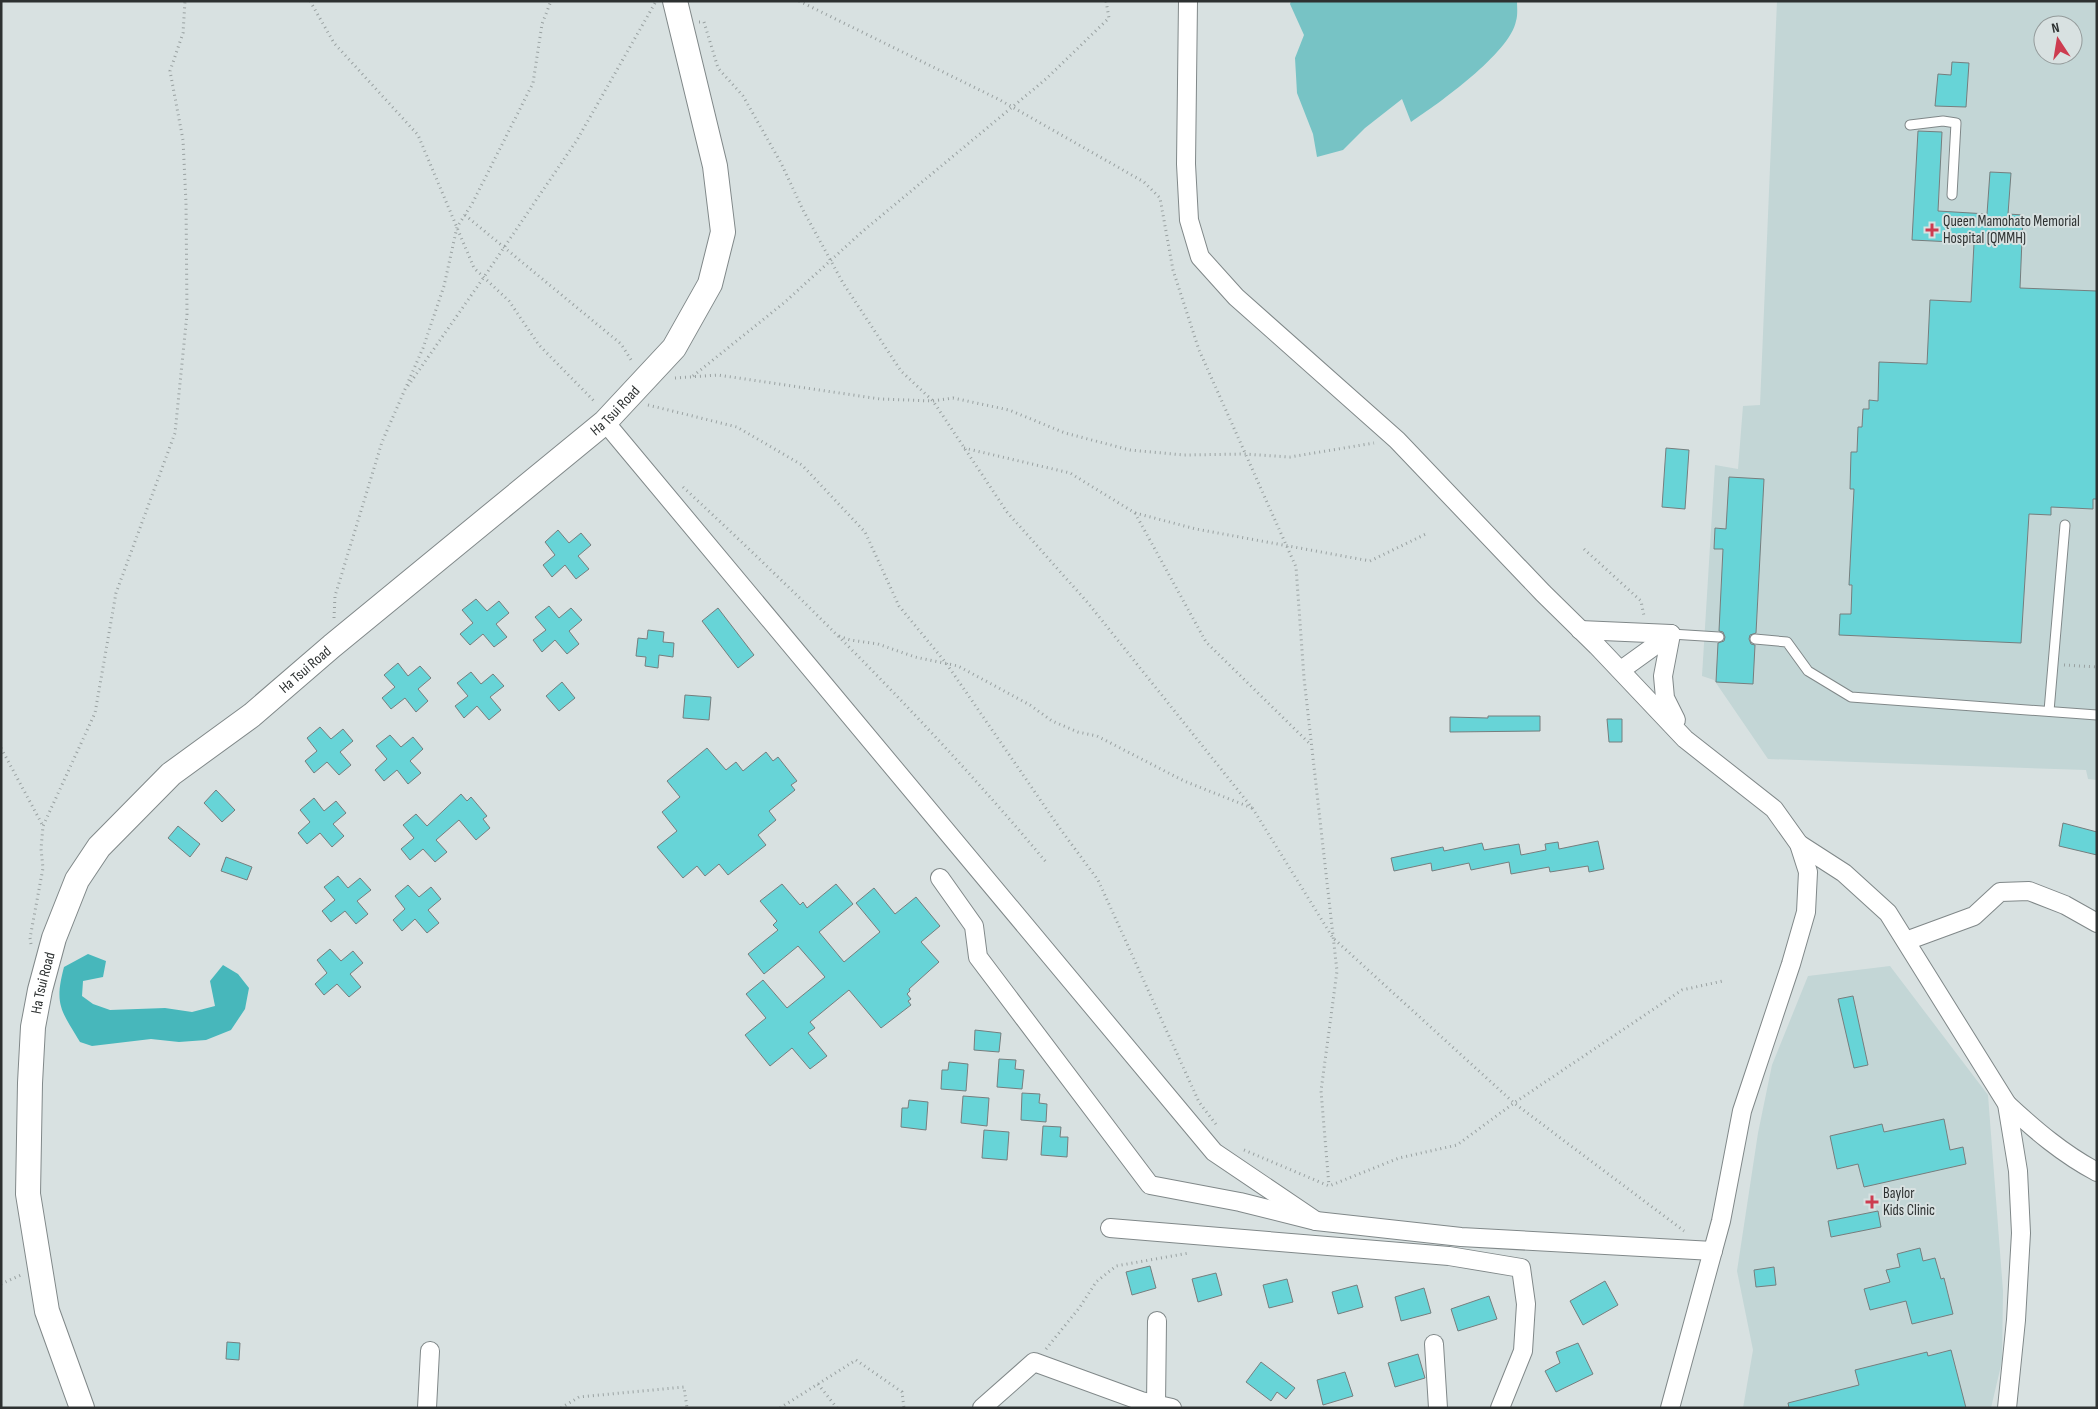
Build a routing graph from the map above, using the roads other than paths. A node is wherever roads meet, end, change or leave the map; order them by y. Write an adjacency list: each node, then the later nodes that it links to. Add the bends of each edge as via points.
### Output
1 (675, 1): 5 (street, Ha Tsui Road, via 715,166 724,232 710,284 674,348)
2 (1188, 1): 7 (street, via 1186,164 1189,220 1200,257 1236,297 1397,440)
3 (1910, 125): 4 (lane, via 1943,121 1956,123)
4 (1952, 194)
5 (607, 420): 21 (street, via 1214,1152); 28 (street, Ha Tsui Road, via 252,715 171,774 99,847 77,880 54,938 33,1027 28,1194 47,1311)
6 (2065, 525): 12 (lane)
7 (1580, 630): 8 (street); 11 (street)
8 (1671, 634): 9 (lane); 11 (street); 14 (street, via 1663,676 1664,698)
9 (1718, 636)
10 (1755, 639): 12 (lane, via 1787,642 1808,671 1851,697)
11 (1621, 670): 14 (street)
12 (2049, 712): 13 (lane)
13 (2097, 715)
14 (1686, 738): 15 (street, via 1774,809)
15 (1799, 844): 18 (street, via 1859,886 1888,913); 23 (street, via 1808,872 1806,912 1742,1111)
16 (940, 878): 21 (street, via 974,926 978,957 1150,1184)
17 (2097, 923): 18 (street, via 2065,905 2029,891 2000,892 1974,916)
18 (1906, 941): 19 (street)
19 (2007, 1104): 20 (street, via 2036,1132); 34 (street, via 2018,1171 2020,1233)
20 (2097, 1172)
21 (1316, 1221): 23 (street, via 1461,1237)
22 (1110, 1228): 32 (street, via 1449,1256 1522,1268 1526,1304 1523,1351)
23 (1713, 1251): 33 (street)
24 (1157, 1321): 27 (street)
25 (1434, 1344): 31 (street)
26 (430, 1351): 29 (street)
27 (1164, 1406): 30 (street, via 1141,1401 1034,1362)
28 (82, 1408)
29 (427, 1408)
30 (982, 1408)
31 (1438, 1408)
32 (1500, 1408)
33 (1670, 1408)
34 (2007, 1408)

